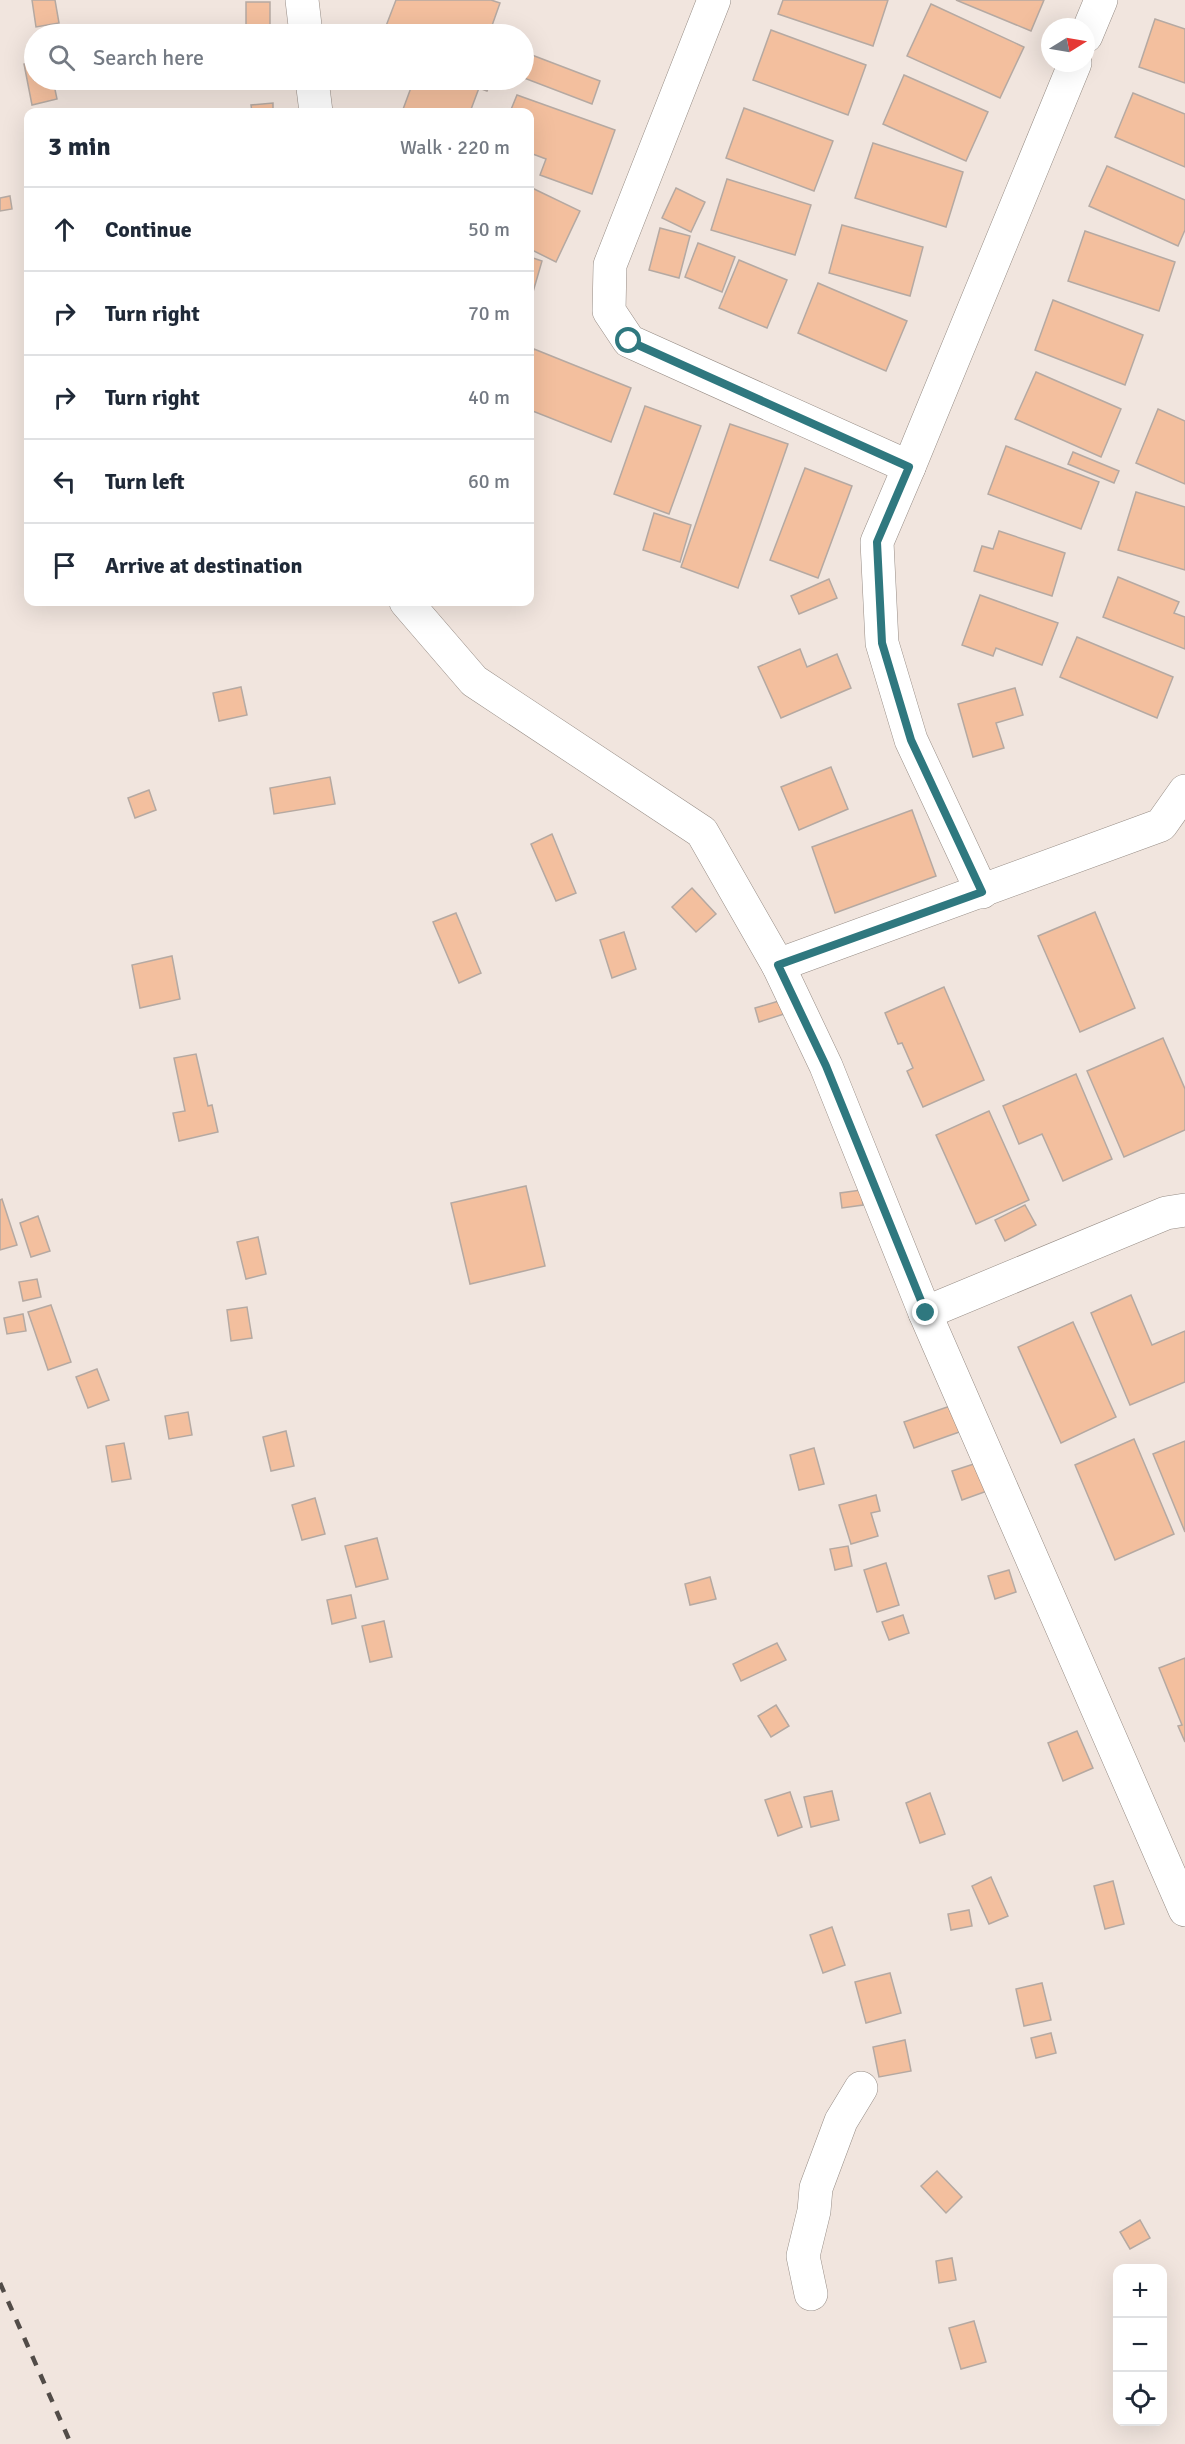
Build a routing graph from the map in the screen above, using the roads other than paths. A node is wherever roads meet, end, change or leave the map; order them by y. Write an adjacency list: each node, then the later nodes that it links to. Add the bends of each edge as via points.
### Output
1 (302, 0): 5 (street)
2 (714, 0): 9 (street, via 610,265 609,311 629,341)
3 (1101, 0): 4 (street)
4 (1094, 18)
5 (305, 24)
6 (1071, 72): 9 (street)
7 (313, 90): 8 (street)
8 (316, 108)
9 (909, 467): 12 (street, via 877,542 882,643 911,740)
10 (409, 606): 13 (street, via 474,681 702,832)
11 (1185, 791): 12 (street, via 1161,825)
12 (982, 892): 13 (street)
13 (778, 965): 15 (street, via 826,1066)
14 (1185, 1210): 15 (street, via 1166,1213)
15 (926, 1313): 16 (street)
16 (1185, 1910)
17 (861, 2088): 18 (street, via 841,2121 816,2188 803,2256)
18 (812, 2294)

